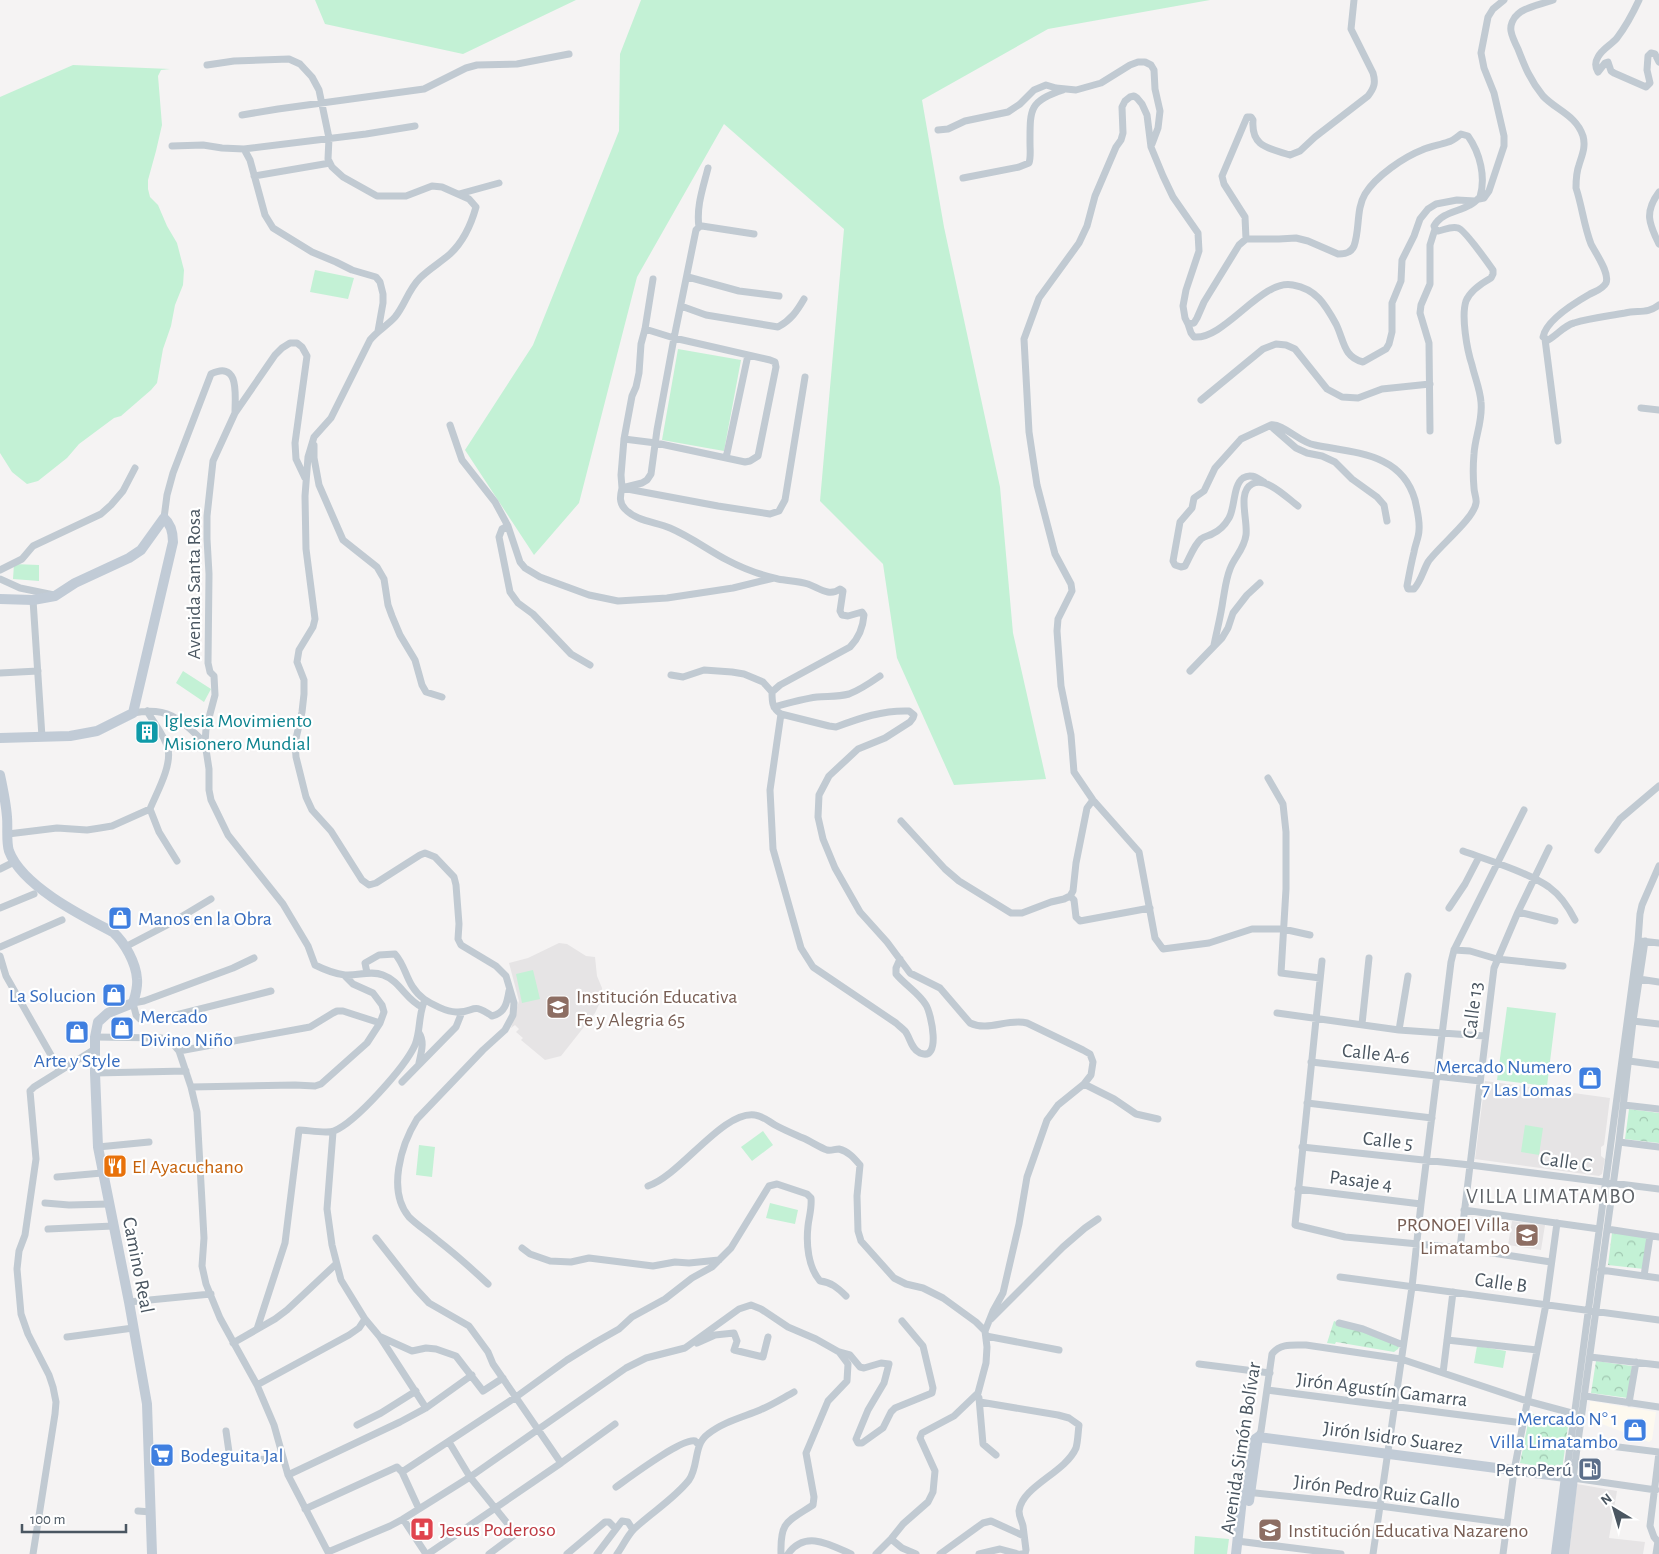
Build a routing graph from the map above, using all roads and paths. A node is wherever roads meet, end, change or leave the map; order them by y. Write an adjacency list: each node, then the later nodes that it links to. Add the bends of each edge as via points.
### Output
1 (1354, 0): 28 (street, via 1351,29 1373,74 1374,88 1300,151 1290,155 1264,146 1254,138 1253,120 1247,118 1222,176 1245,218)
2 (1504, 0): 24 (street, via 1488,17 1481,53 1494,93 1504,146 1487,195)
3 (1553, 0): 40 (street, via 1516,15 1511,34 1532,80 1545,98 1578,125 1583,137 1584,154 1578,166 1576,188 1592,244 1607,274 1601,289 1571,305 1553,320 1543,334)
4 (1640, 0): 6 (street, via 1611,45 1601,52 1595,68 1598,72 1608,62 1614,73 1646,87 1650,83 1648,56 1655,54)
5 (569, 54): 9 (street, via 517,64 477,65 424,89)
6 (1659, 62)
7 (207, 64): 9 (street, via 289,59 300,64 312,77)
8 (1066, 89): 12 (street, via 1046,85 1034,90 1008,112); 15 (street, via 1076,90 1102,83 1138,62 1151,65 1160,112); 20 (street, via 1038,100 1033,106 1028,163)
9 (322, 103): 10 (street); 13 (street)
10 (242, 116)
11 (415, 126): 13 (street)
12 (938, 130)
13 (329, 138): 16 (street); 17 (street)
14 (172, 146): 16 (street)
15 (1151, 147): 36 (street, via 1173,197 1198,233 1199,251 1183,306); 90 (street, via 1147,115 1137,98 1130,97 1122,107 1121,140 1095,196 1079,243 1039,298 1024,339 1029,432 1037,486 1055,554 1072,591 1058,619 1061,686 1071,735 1074,772)
16 (244, 149): 19 (street)
17 (330, 162): 19 (street); 23 (street, via 343,177 376,196 406,196 432,186)
18 (708, 168): 25 (street, via 699,206)
19 (254, 176): 38 (street, via 265,215 273,228 312,252 376,277 383,294)
20 (963, 178)
21 (499, 183): 23 (street)
22 (1659, 192): 29 (street, via 1650,206 1649,218)
23 (459, 194): 38 (street, via 476,207 472,225 451,253 421,277 396,315)
24 (1477, 200): 26 (street, via 1439,219); 28 (street, via 1482,190 1481,167 1472,142 1461,134 1408,157 1368,189 1359,211 1354,247 1349,252 1338,254 1296,238); 36 (street, via 1436,204 1420,219 1402,260 1401,281 1392,303 1389,344 1363,362 1349,353 1336,324 1318,297 1291,284 1274,288 1205,336 1194,337)
25 (699, 227): 27 (street); 30 (street)
26 (1435, 229): 43 (street, via 1430,245 1430,284 1420,313 1428,343); 49 (street, via 1460,228 1494,272 1470,294 1465,313 1482,416 1474,452 1476,502 1467,520 1428,562 1414,589 1407,586 1419,531 1418,512 1404,476 1386,461 1310,444 1276,424)
27 (754, 234)
28 (1246, 239): 36 (street, via 1239,245 1194,323)
29 (1659, 244)
30 (688, 277): 32 (street, via 739,291); 35 (street)
31 (653, 279): 37 (street)
32 (779, 296)
33 (804, 299): 35 (street, via 795,314 778,326 706,315)
34 (1659, 305): 40 (street, via 1645,312 1627,312 1573,323 1552,338)
35 (681, 306): 39 (street)
36 (1188, 324)
37 (645, 329): 39 (street); 52 (street)
38 (378, 330): 51 (street, via 366,346 331,418)
39 (674, 338): 41 (street); 54 (street)
40 (1545, 339): 53 (street)
41 (748, 355): 55 (street); 55 (street, via 775,362 776,367 758,456 745,462)
42 (805, 377): 59 (street, via 785,500 779,511 770,514)
43 (1430, 384): 44 (street, via 1382,389 1358,398 1342,397 1327,389 1296,349 1276,344 1262,349); 50 (street)
44 (1201, 400)
45 (1641, 408): 46 (street)
46 (1659, 410)
47 (235, 413): 57 (street, Avenida Santa Rosa, via 268,363 282,348 297,343 302,347 307,356 295,443 296,459); 61 (street, via 232,376 218,371 211,374 173,473); 86 (street, Avenida Santa Rosa, via 213,461 209,490 208,663 214,676 215,695)
48 (450, 425): 63 (street, via 462,460 495,502)
49 (1271, 425): 58 (street, via 1241,439 1214,468 1204,491 1194,498 1192,508 1180,522 1175,565 1185,566 1202,539 1226,522 1240,480 1253,476); 62 (street, via 1296,448 1335,462 1384,505)
50 (1430, 431)
51 (314, 437): 57 (street); 79 (street, via 319,485 344,540 377,567 384,579 392,616 415,660 422,685 426,692)
52 (624, 438): 54 (street); 59 (street)
53 (1558, 442)
54 (656, 443): 55 (street); 59 (street, via 651,474 642,483)
55 (726, 458)
56 (135, 468): 64 (street, via 123,491 101,514 33,546 22,558)
57 (306, 481): 136 (street, via 306,549 315,619 299,650 297,662 304,680 304,694 294,743 306,796 312,810 331,831 366,884 376,883 420,854 435,857 454,877 461,945 496,966 506,976)
58 (1264, 482): 60 (street); 71 (street, via 1252,484 1245,492 1246,534 1241,551 1228,573)
59 (622, 488): 65 (street, via 620,502 632,515 670,528 727,560)
60 (1298, 506)
61 (164, 518): 68 (street, via 141,550); 82 (street, via 170,525 173,542)
62 (1387, 521)
63 (508, 526): 65 (street, via 525,568 589,595 618,601 667,598); 72 (street, via 502,529 499,537 510,592 571,654)
64 (0, 570)
65 (775, 578): 78 (street, via 807,584 828,593 840,589 844,594 842,615 862,612 864,615 857,640 850,647)
66 (0, 579): 68 (street, via 20,588)
67 (1260, 583): 71 (street, via 1247,594 1233,613 1222,638)
68 (58, 594): 70 (street)
69 (0, 599): 70 (street)
70 (33, 600): 73 (street)
71 (1214, 645): 74 (street)
72 (590, 665)
73 (38, 671): 75 (street); 84 (street)
74 (1190, 671)
75 (0, 673)
76 (671, 675): 78 (street, via 683,677 704,670 744,674 762,682)
77 (880, 676): 80 (street, via 867,686 838,697 818,697)
78 (772, 692): 80 (street)
79 (442, 697)
80 (774, 707): 83 (street)
81 (147, 711): 82 (street); 86 (street, via 175,717); 92 (street, via 169,752 166,770)
82 (133, 713): 84 (street, via 97,731)
83 (781, 714): 126 (street, via 829,726 876,713 909,711 914,715 903,727 858,749 829,776 819,795 821,832 835,868 860,912); 126 (street, via 770,790 773,849 801,948 813,967 896,1023 916,1050 926,1053 933,1045 933,1026 924,1002 896,974)
84 (42, 737): 85 (street)
85 (0, 738)
86 (205, 742): 131 (street, Avenida Santa Rosa, via 210,795 228,835 283,904 308,946 315,965)
87 (0, 775): 91 (street)
88 (1268, 778): 116 (street, via 1283,804 1286,832)
89 (1659, 786): 97 (street, via 1620,819)
90 (1093, 800): 107 (street, via 1087,808); 110 (street, via 1139,852)
91 (3, 809): 95 (street)
92 (150, 810): 95 (street, via 100,828 56,828); 100 (street)
93 (1524, 810): 102 (street)
94 (901, 821): 107 (street, via 959,881 1011,914)
95 (8, 834): 101 (street, via 8,849)
96 (1549, 848): 105 (street, Calle 13)
97 (1598, 850)
98 (1463, 851): 99 (street)
99 (1478, 856): 102 (street); 111 (street)
100 (177, 861)
101 (14, 862): 104 (street); 121 (street, via 66,908 113,932)
102 (1498, 864): 105 (street); 122 (street)
103 (1659, 866): 118 (street, via 1642,905)
104 (0, 869)
105 (1535, 880): 112 (street, Calle 13); 114 (street, via 1549,887)
106 (34, 894): 109 (street)
107 (1070, 896): 110 (street, via 1080,921)
108 (211, 899): 121 (street)
109 (0, 908)
110 (1150, 908): 116 (street, via 1155,938 1163,949 1209,943 1252,928)
111 (1449, 908)
112 (1518, 912): 115 (street); 127 (street, Calle 13)
113 (62, 920): 120 (street)
114 (1575, 920)
115 (1555, 921)
116 (1282, 929): 117 (street); 133 (street, via 1281,973)
117 (1310, 935)
118 (1641, 941): 119 (street); 134 (street); 181 (street)
119 (1659, 944)
120 (0, 947)
121 (126, 947): 138 (street, via 137,980)
122 (1454, 950): 127 (street); 149 (street)
123 (0, 956): 159 (street, via 9,981)
124 (254, 958): 138 (street)
125 (1369, 958): 145 (street)
126 (900, 959): 164 (street, via 910,973 940,988 976,1026 1019,1021 1090,1054 1093,1062 1091,1075)
127 (1497, 959): 129 (street); 150 (street, Calle 13)
128 (1322, 961): 133 (street)
129 (1563, 966)
130 (367, 973): 131 (street, Avenida Santa Rosa); 139 (street, Avenida Santa Rosa, via 384,975 414,1004); 139 (street, via 365,963 379,956 394,954)
131 (344, 975): 144 (street, via 353,984 373,993 382,1005 384,1012)
132 (1408, 976): 147 (street)
133 (1320, 978): 142 (street)
134 (1639, 979): 135 (street); 143 (street)
135 (1659, 982)
136 (510, 988): 140 (street, via 507,1004 500,1014 492,1016 476,1007); 208 (street, via 513,1015 505,1030 417,1119 410,1130 401,1153 398,1187 401,1202 409,1216)
137 (271, 991): 138 (street, via 164,1018 140,1019)
138 (133, 1003): 151 (street, Camino Real, via 102,1018)
139 (423, 1003): 140 (street); 148 (street)
140 (462, 1012): 156 (street, via 456,1027)
141 (1277, 1013): 142 (street)
142 (1315, 1018): 145 (street); 155 (street)
143 (1633, 1021): 146 (street); 154 (street)
144 (380, 1023): 153 (street, via 337,1011 310,1028); 165 (street, via 362,1049 321,1084)
145 (1362, 1024): 147 (street)
146 (1659, 1024)
147 (1400, 1030): 149 (street)
148 (419, 1033): 156 (street, via 423,1047); 171 (street, via 399,1070 354,1118)
149 (1443, 1034): 150 (street); 161 (street)
150 (1485, 1036): 162 (street, Calle 13)
151 (95, 1037): 152 (street, Camino Real); 153 (street, via 162,1038 174,1044)
152 (95, 1050): 159 (street); 160 (street, Camino Real)
153 (179, 1051): 158 (street)
154 (1628, 1061): 157 (street); 167 (street)
155 (1311, 1062): 161 (street, Calle A-6); 166 (street)
156 (419, 1063): 163 (street)
157 (1659, 1065)
158 (186, 1071): 160 (street); 165 (street)
159 (60, 1072): 297 (street, via 30,1091 36,1159 17,1269 21,1314 49,1375 56,1402)
160 (95, 1073): 174 (street, Camino Real)
161 (1438, 1076): 162 (street, Calle A-6); 169 (street)
162 (1480, 1081): 178 (street, Calle 13)
163 (402, 1082)
164 (1084, 1084): 170 (street, via 1136,1114); 219 (street, via 1058,1105 1047,1120 1038,1142 1027,1178 1003,1293)
165 (191, 1087): 211 (street, via 197,1112 204,1238 202,1266)
166 (1307, 1103): 169 (street); 175 (street)
167 (1624, 1105): 168 (street); 173 (street)
168 (1659, 1109)
169 (1432, 1118): 177 (street)
170 (1158, 1119)
171 (332, 1132): 203 (street, via 327,1209); 222 (street, via 299,1130 285,1243)
172 (149, 1142): 174 (street)
173 (1619, 1142): 176 (street); 182 (street)
174 (98, 1147): 179 (street, Camino Real)
175 (1302, 1147): 177 (street, Calle 5); 184 (street)
176 (1659, 1147)
177 (1426, 1161): 178 (street, Calle 5); 188 (street)
178 (1470, 1165): 181 (street, Calle C); 189 (street, Calle 13)
179 (102, 1173): 180 (street); 187 (street, Camino Real)
180 (57, 1177)
181 (1605, 1183): 182 (street, Calle C); 193 (street)
182 (1613, 1184): 185 (street, Calle C); 193 (street)
183 (648, 1186): 223 (street, via 667,1176 731,1120 746,1115 762,1117 827,1150 839,1150 852,1156 860,1166 856,1196 861,1241 894,1278 943,1298 976,1322)
184 (1298, 1188): 188 (street, Pasaje 4); 198 (street, via 1295,1225 1345,1237)
185 (1659, 1189)
186 (45, 1203): 187 (street)
187 (109, 1204): 192 (street, Camino Real)
188 (1420, 1204): 198 (street)
189 (1464, 1210): 191 (street); 200 (street, Calle 13)
190 (1098, 1220): 219 (street, via 1064,1247)
191 (1557, 1223): 193 (street); 202 (street)
192 (113, 1226): 194 (street); 213 (street, Camino Real)
193 (1603, 1229): 195 (street); 204 (street); 215 (street)
194 (48, 1230)
195 (1650, 1236): 197 (street); 205 (street)
196 (376, 1238): 242 (street, via 429,1303 469,1326)
197 (1659, 1238)
198 (1416, 1244): 200 (street); 209 (street)
199 (522, 1248): 201 (street, via 550,1261 572,1262 589,1258 653,1266)
200 (1460, 1248): 202 (street)
201 (719, 1260): 212 (street, via 731,1248 769,1186 777,1184 811,1198 808,1253 812,1268 820,1281 837,1287); 249 (street)
202 (1551, 1262): 214 (street)
203 (336, 1264): 216 (street, via 341,1280); 222 (street, via 287,1310)
204 (1601, 1270): 205 (street); 215 (street)
205 (1644, 1276): 207 (street)
206 (1340, 1277): 209 (street, Calle B)
207 (1659, 1278)
208 (488, 1284)
209 (1412, 1287): 210 (street, Calle B); 229 (street)
210 (1453, 1292): 214 (street, Calle B); 227 (street)
211 (211, 1294): 213 (street); 228 (street)
212 (846, 1296)
213 (129, 1302): 221 (street, Camino Real)
214 (1546, 1304): 215 (street, Calle B); 232 (street)
215 (1592, 1311): 217 (street, Calle B); 234 (street); 256 (street)
216 (365, 1319): 224 (street); 243 (street, via 349,1335)
217 (1659, 1320)
218 (902, 1321): 233 (street, via 923,1346 932,1393 893,1410 883,1428 862,1443 856,1439 884,1383 889,1364 864,1368 850,1355)
219 (988, 1323): 223 (street)
220 (1339, 1323): 229 (street)
221 (134, 1328): 225 (street); 286 (street, Camino Real, via 147,1404)
222 (257, 1329): 228 (street)
223 (986, 1334): 231 (street); 247 (street, via 986,1363)
224 (380, 1336): 241 (street, via 412,1351 436,1349 456,1356); 245 (street)
225 (66, 1337)
226 (768, 1337): 230 (street, via 763,1357 734,1350 735,1336 729,1332)
227 (1447, 1340): 232 (street); 240 (street)
228 (233, 1343): 243 (street)
229 (1403, 1345): 235 (street)
230 (685, 1348): 233 (street, via 739,1309 751,1306); 260 (street, via 646,1358 626,1368)
231 (1059, 1350)
232 (1537, 1350): 250 (street)
233 (839, 1352): 304 (street, via 848,1364 847,1381 828,1401 806,1453 813,1505 786,1524 781,1533)
234 (1590, 1357): 236 (street); 248 (street)
235 (1401, 1359): 239 (street, Avenida Simón Bolívar, via 1306,1345 1282,1346 1272,1354); 240 (street); 253 (street)
236 (1636, 1362): 238 (street); 252 (street)
237 (1199, 1364): 239 (street)
238 (1659, 1364)
239 (1270, 1372): 244 (street, Avenida Simón Bolívar)
240 (1443, 1373): 250 (street)
241 (472, 1375): 242 (street, via 483,1391); 254 (street)
242 (503, 1378): 249 (street)
243 (257, 1384): 270 (street, via 274,1425)
244 (1267, 1390): 253 (street, Jirón Agustín Gamarra); 262 (street, Avenida Simón Bolívar)
245 (416, 1391): 254 (street); 259 (street)
246 (794, 1392): 265 (street, via 731,1421 708,1434)
247 (978, 1393): 251 (street); 292 (street, via 954,1416 922,1433 920,1438 935,1470 933,1492 928,1502 903,1524)
248 (1585, 1396): 252 (street); 256 (street)
249 (516, 1397): 260 (street); 263 (street)
250 (1528, 1401): 256 (street); 257 (street)
251 (980, 1402): 268 (street, via 982,1444); 291 (street, via 1058,1415 1080,1425 1076,1448 1069,1458 1022,1501 1019,1511)
252 (1629, 1403): 255 (street)
253 (1394, 1407): 257 (street, Jirón Agustín Gamarra); 267 (street)
254 (426, 1408): 275 (street)
255 (1659, 1408)
256 (1578, 1415): 264 (street); 277 (street)
257 (1522, 1423): 273 (street)
258 (615, 1424): 272 (street)
259 (357, 1425)
260 (537, 1430): 272 (street); 276 (street)
261 (226, 1431): 269 (street)
262 (1258, 1436): 267 (street, Jirón Isidro Suarez); 280 (street, Avenida Simón Bolívar); 280 (street, Avenida Simón Bolívar, via 1248,1444)
263 (449, 1442): 274 (street); 276 (street)
264 (1578, 1442): 266 (street); 277 (street)
265 (699, 1445): 278 (street, via 696,1441 687,1442); 290 (street, via 689,1479)
266 (1659, 1453): 279 (street)
267 (1387, 1454): 273 (street, Jirón Isidro Suarez); 281 (street)
268 (996, 1455)
269 (230, 1459): 270 (street); 271 (street)
270 (283, 1459): 275 (street)
271 (207, 1460)
272 (561, 1463): 284 (street)
273 (1514, 1470): 277 (street, Jirón Isidro Suarez); 288 (street)
274 (402, 1472): 282 (street); 283 (street, via 397,1466)
275 (288, 1475): 283 (street)
276 (470, 1477): 282 (street); 284 (street)
277 (1569, 1477): 279 (street, Jirón Isidro Suarez); 317 (street); 318 (street)
278 (616, 1486)
279 (1656, 1490): 294 (street, via 1650,1526)
280 (1246, 1492): 281 (street, Jirón Pedro Ruiz Gallo); 293 (street, Avenida Simón Bolívar)
281 (1380, 1506): 288 (street, Jirón Pedro Ruiz Gallo); 315 (street)
282 (418, 1508): 287 (street)
283 (305, 1509): 296 (street)
284 (495, 1509): 299 (street); 300 (street, via 516,1534)
285 (138, 1511): 286 (street)
286 (151, 1512): 298 (street, Camino Real)
287 (403, 1519): 296 (street); 299 (street)
288 (1507, 1523): 316 (street)
289 (616, 1529): 290 (street, via 626,1521); 301 (street, via 605,1522); 302 (street)
290 (633, 1530): 303 (street)
291 (1024, 1536): 309 (street, via 991,1520); 311 (street, via 1026,1550 1025,1554)
292 (891, 1540): 307 (street); 308 (street)
293 (1240, 1541): 295 (street); 312 (street, Avenida Simón Bolívar); 313 (street, Avenida Simón Bolívar)
294 (1658, 1542): 319 (street)
295 (1294, 1551): 314 (street)
296 (328, 1553)
297 (32, 1554)
298 (152, 1554)
299 (427, 1554)
300 (489, 1554)
301 (567, 1554)
302 (597, 1554)
303 (617, 1554)
304 (781, 1554)
305 (788, 1554): 306 (street, via 796,1545 813,1540)
306 (851, 1554)
307 (876, 1554)
308 (916, 1554)
309 (940, 1554)
310 (979, 1554): 311 (street, via 1000,1549)
311 (1020, 1554)
312 (1236, 1554)
313 (1242, 1554)
314 (1341, 1554)
315 (1373, 1554)
316 (1503, 1554)
317 (1556, 1554)
318 (1564, 1554)
319 (1656, 1554)

